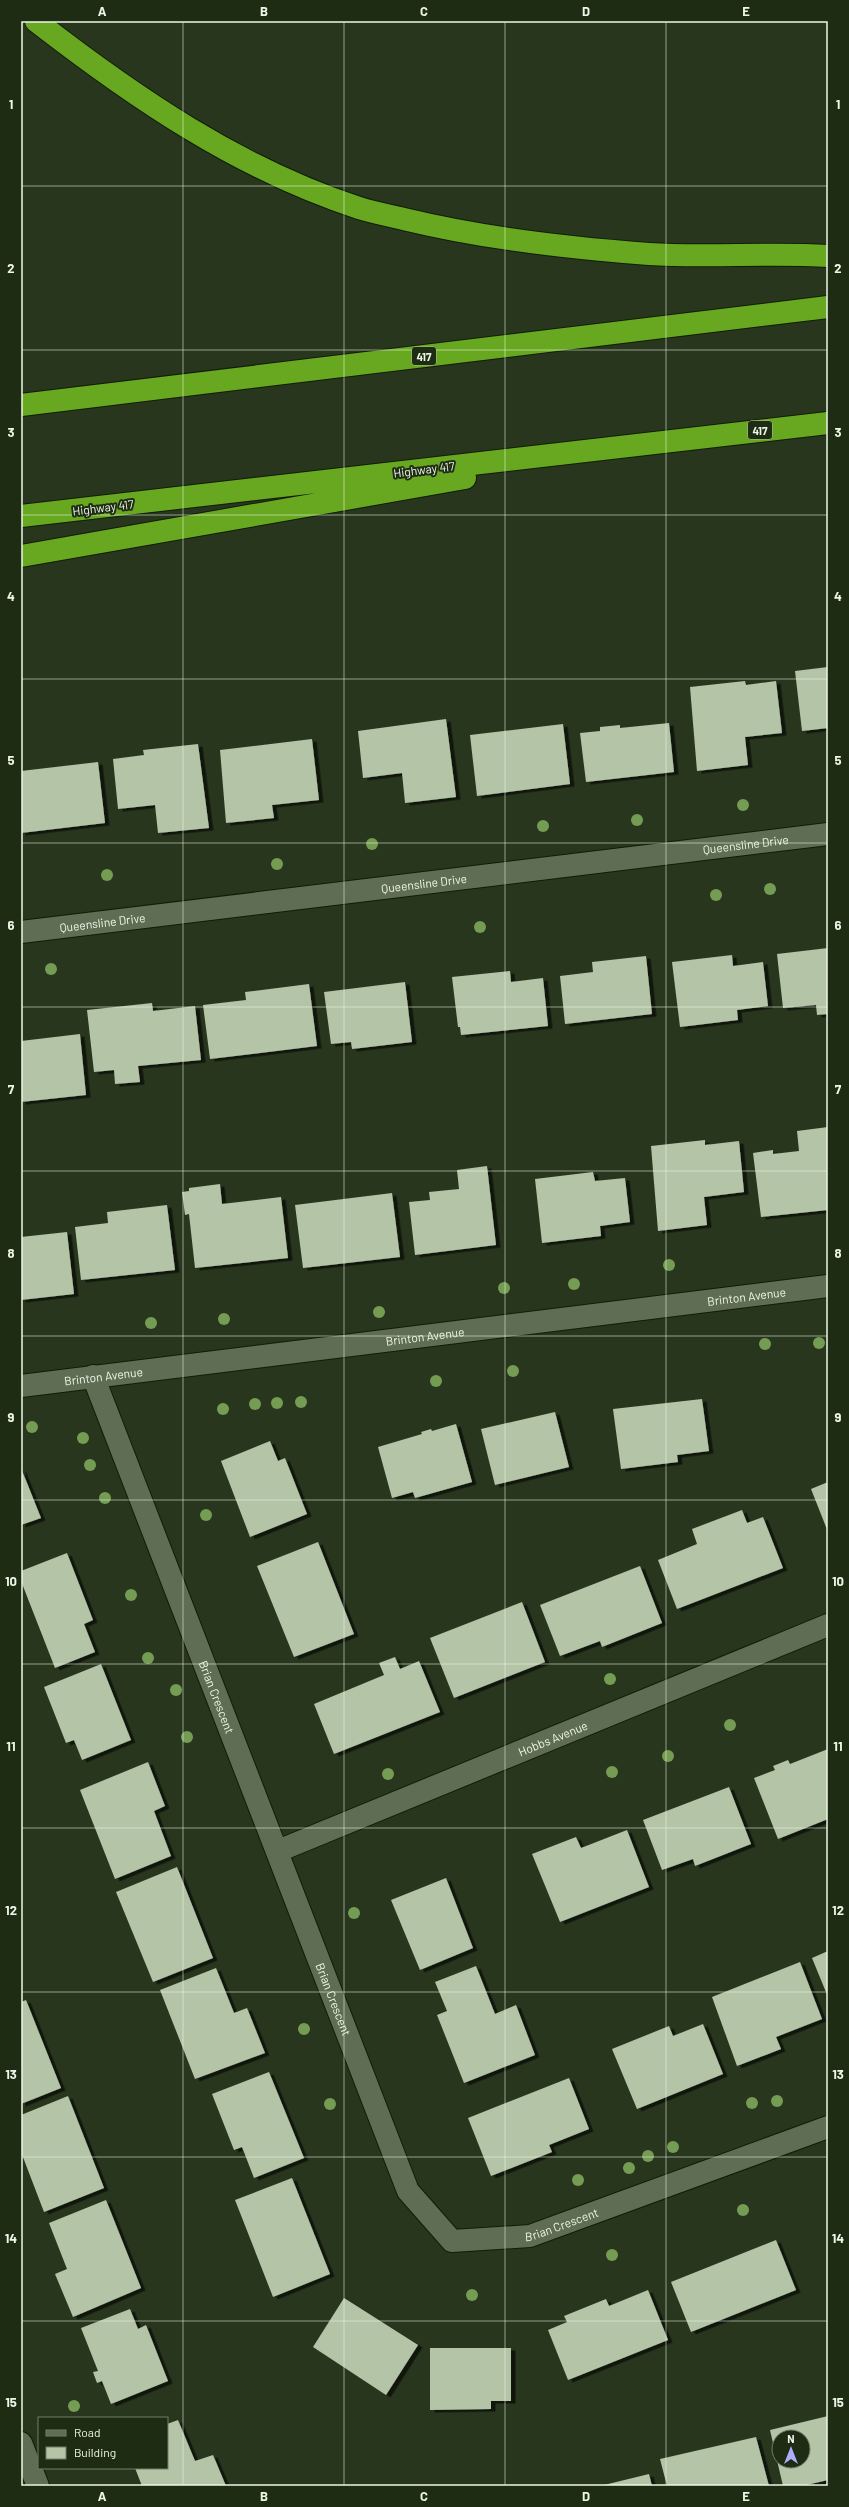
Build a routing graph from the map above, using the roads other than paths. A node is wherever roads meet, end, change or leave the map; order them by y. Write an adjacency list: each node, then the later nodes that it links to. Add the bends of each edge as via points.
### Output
1 (36, 21): 2 (highway, via 87,61 161,112 230,152 290,182 360,208 442,228 510,239 643,253)
2 (828, 256)
3 (828, 307): 4 (highway, 417)
4 (21, 405)
5 (828, 423): 6 (highway, Highway 417 / 417)
6 (693, 438): 7 (highway, Highway 417 / 417); 8 (highway)
7 (21, 516)
8 (21, 556)
9 (828, 834): 10 (street, Queensline Drive)
10 (21, 932)
11 (828, 1286): 12 (street, Brinton Avenue)
12 (93, 1376): 13 (street, Brinton Avenue); 15 (street, Brian Crescent)
13 (21, 1386)
14 (828, 1625): 15 (street, Hobbs Avenue)
15 (278, 1851): 16 (street, Brian Crescent, via 408,2191 452,2241 530,2236)
16 (828, 2127)
17 (21, 2443): 18 (street)
18 (38, 2486)

